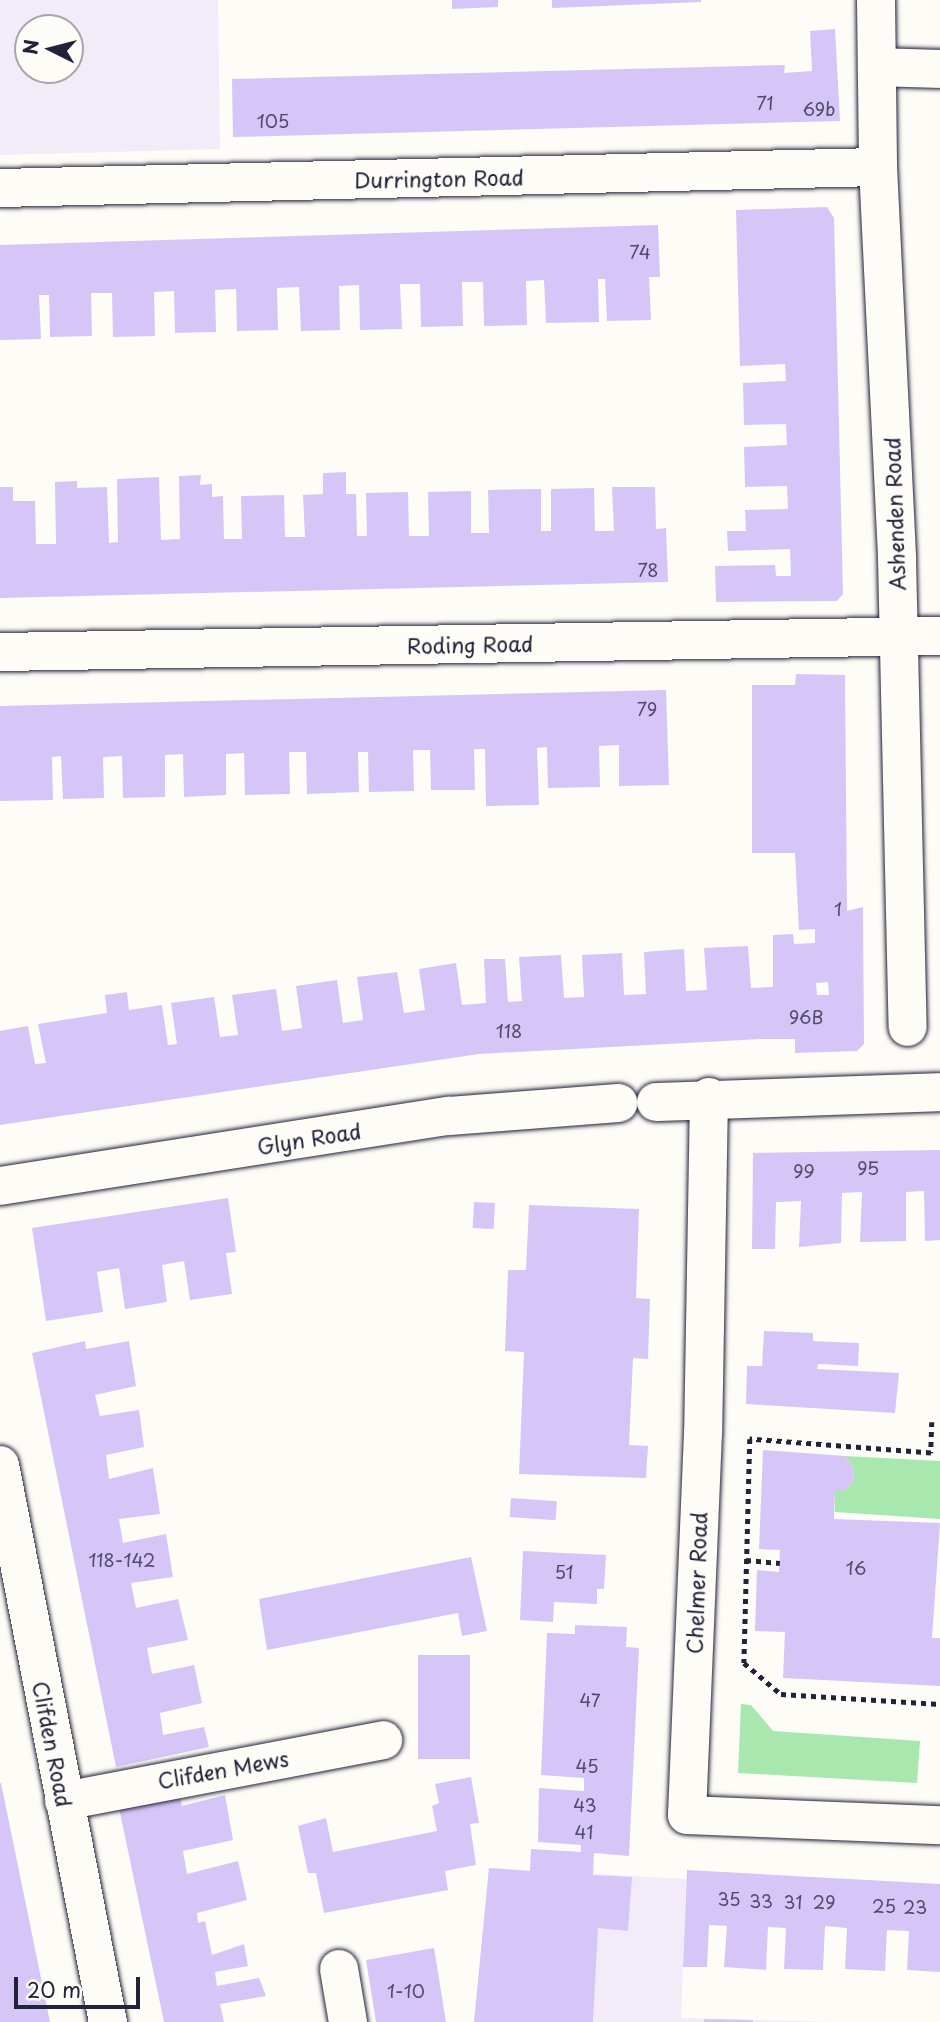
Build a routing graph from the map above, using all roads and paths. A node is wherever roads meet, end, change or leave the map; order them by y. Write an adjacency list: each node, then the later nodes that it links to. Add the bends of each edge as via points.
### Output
1 (876, 0): 2 (street, Ashenden Road)
2 (877, 67): 3 (street); 4 (street, Ashenden Road)
3 (940, 69)
4 (878, 167): 5 (street, Durrington Road); 6 (street, Ashenden Road)
5 (0, 188)
6 (898, 636): 7 (street, Roding Road); 8 (street, Roding Road); 9 (street, Ashenden Road)
7 (940, 636)
8 (0, 652)
9 (908, 1027)
10 (940, 1092): 11 (street)
11 (709, 1097): 12 (street); 22 (street, Chelmer Road, via 703,1433 687,1815)
12 (656, 1102)
13 (619, 1103): 14 (street, Glyn Road, via 449,1116)
14 (0, 1186)
15 (932, 1422): 17 (path, via 930,1453 750,1439)
16 (0, 1465): 21 (street, Clifden Road)
17 (745, 1560): 18 (path); 19 (path, via 744,1663 781,1694)
18 (780, 1563)
19 (940, 1704)
20 (383, 1740): 21 (street, Clifden Mews)
21 (64, 1801): 24 (street, Clifden Road)
22 (940, 1825)
23 (339, 1969): 25 (street)
24 (108, 2022)
25 (348, 2022)

